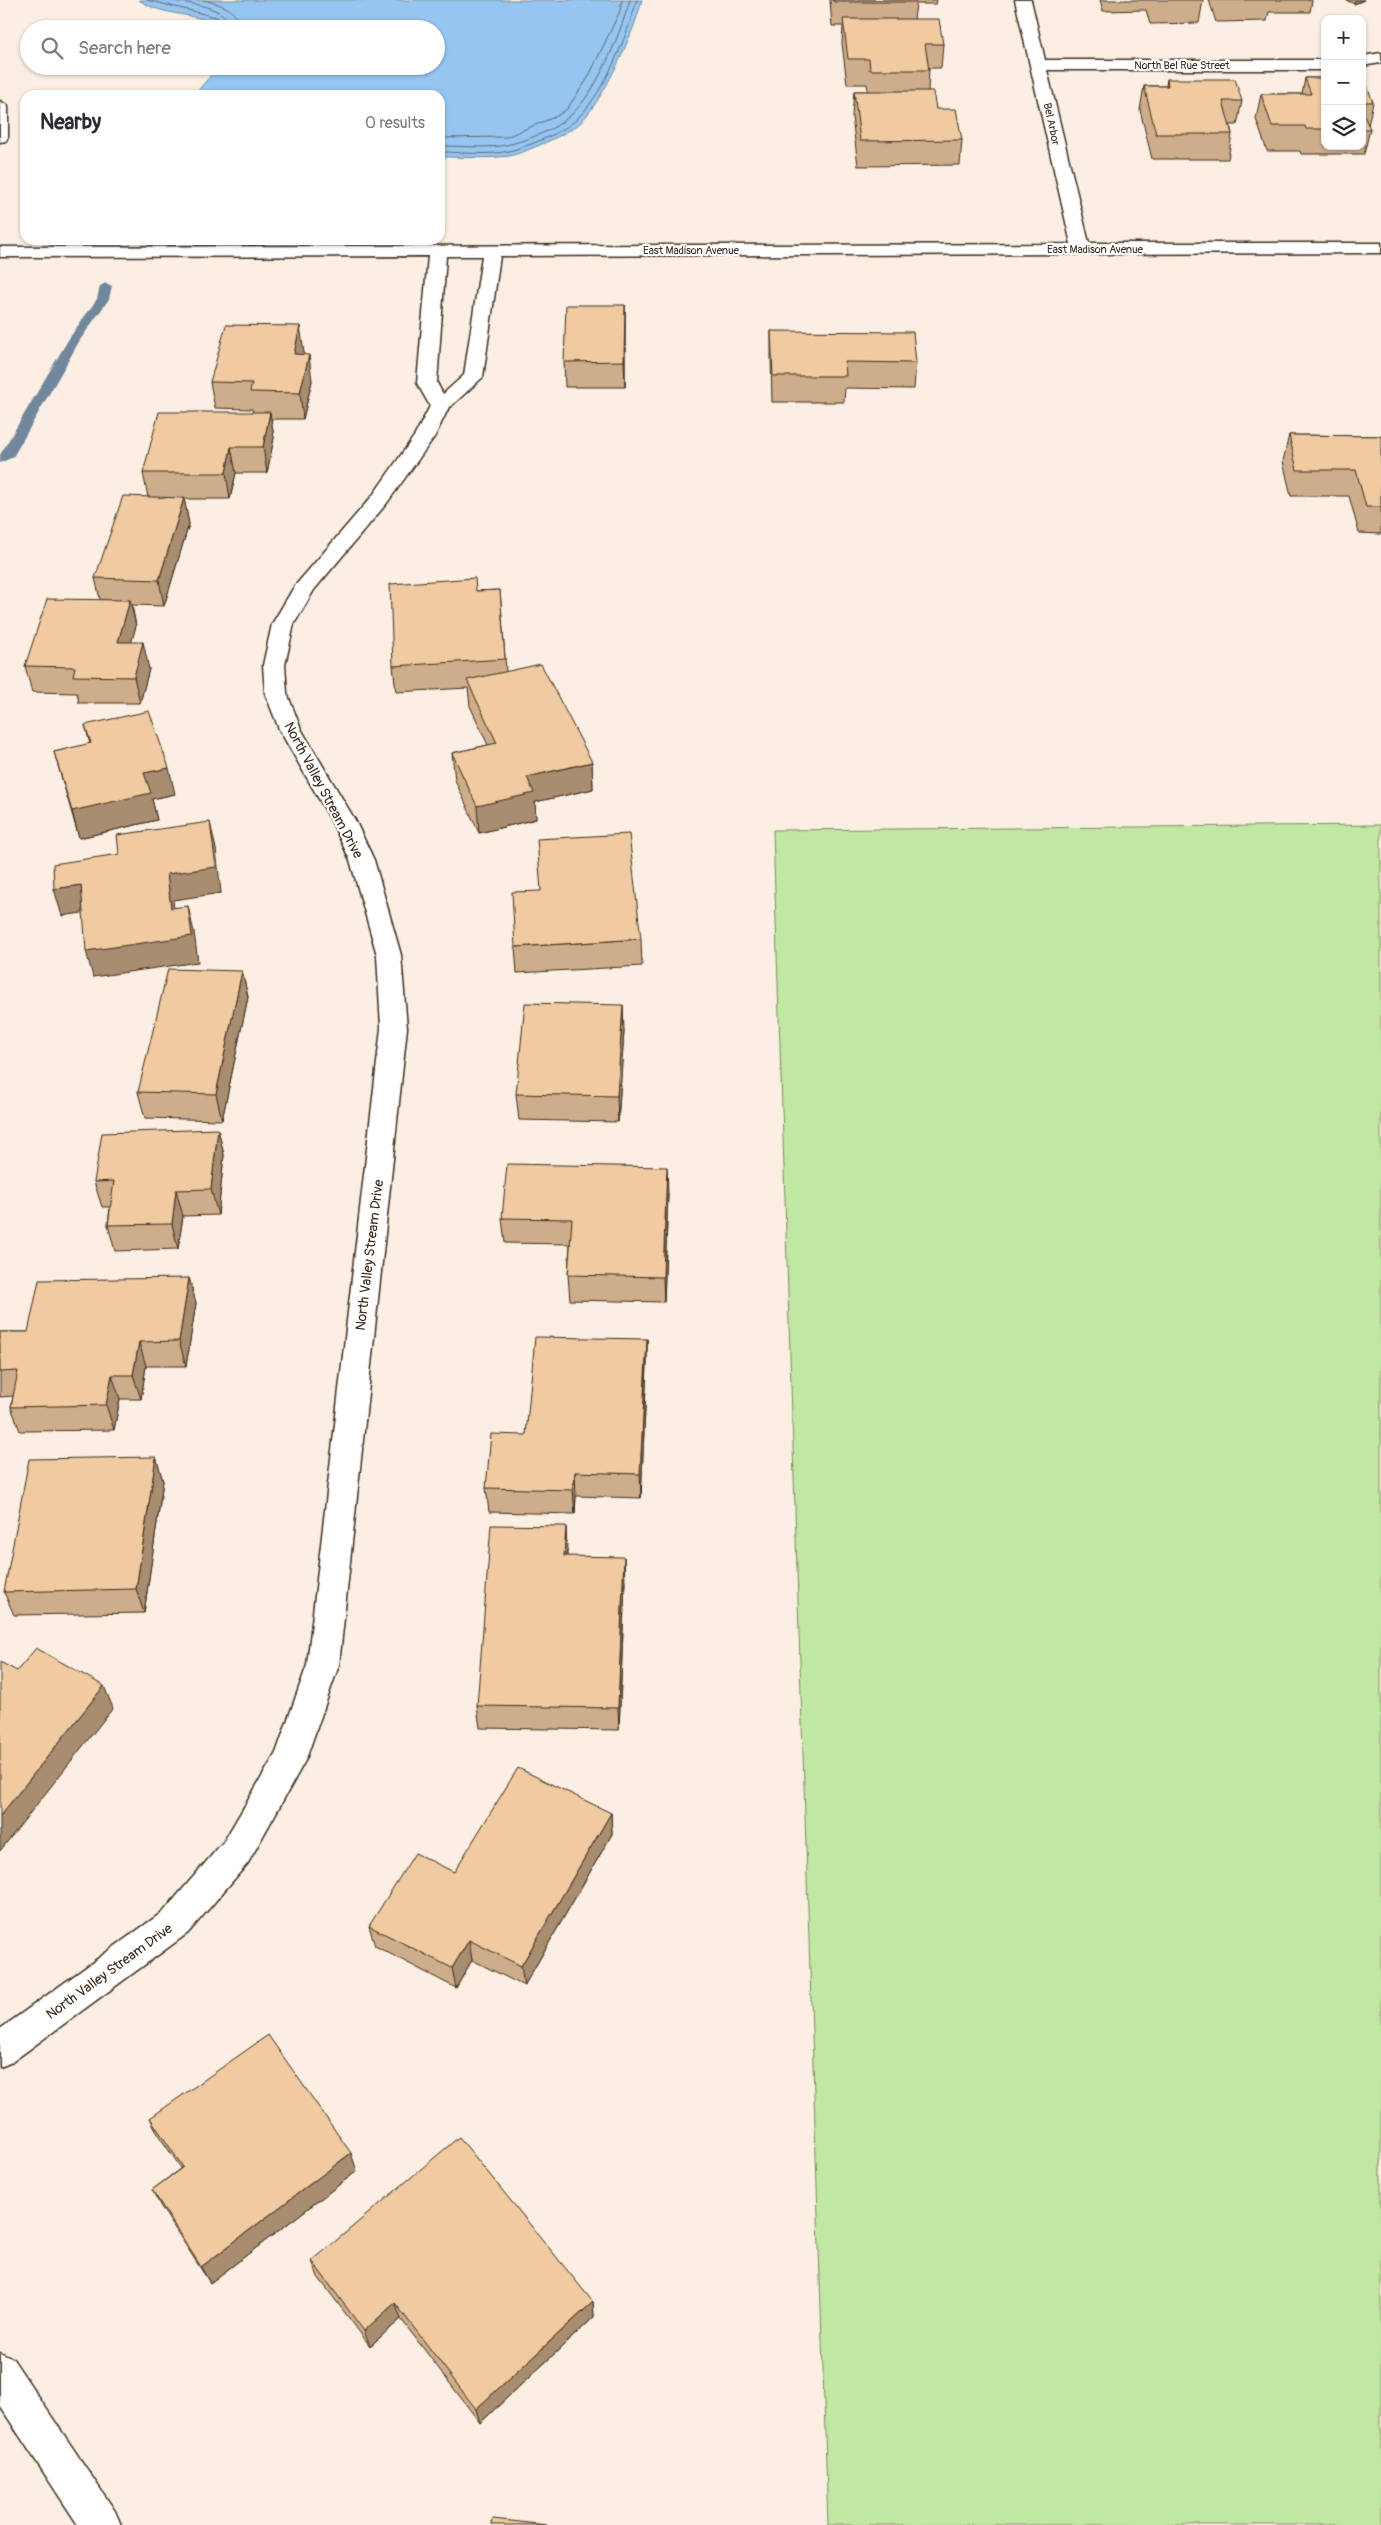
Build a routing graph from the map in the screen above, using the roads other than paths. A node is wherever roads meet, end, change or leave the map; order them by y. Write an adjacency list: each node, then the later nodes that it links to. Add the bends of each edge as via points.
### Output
1 (1022, 0): 4 (street, Bel Arbor)
2 (1381, 58): 3 (street)
3 (1366, 60)
4 (1039, 65): 5 (street, North Bel Rue Street); 9 (street, Bel Arbor)
5 (1321, 65)
6 (0, 106): 7 (street)
7 (0, 136)
8 (1381, 248): 9 (street, East Madison Avenue)
9 (1081, 249): 11 (street, East Madison Avenue)
10 (437, 251): 11 (street, East Madison Avenue); 12 (street, East Madison Avenue); 13 (street, via 427,382)
11 (492, 251): 13 (street, North Valley Stream Drive, via 473,376)
12 (0, 252)
13 (440, 406): 14 (street, North Valley Stream Drive, via 425,436 380,499 305,587 283,624 274,665 276,693 290,729 343,820 362,860 389,955 394,1028 323,1665 290,1759 236,1852 176,1922)
14 (0, 2050)
15 (0, 2372): 16 (street)
16 (101, 2525)

